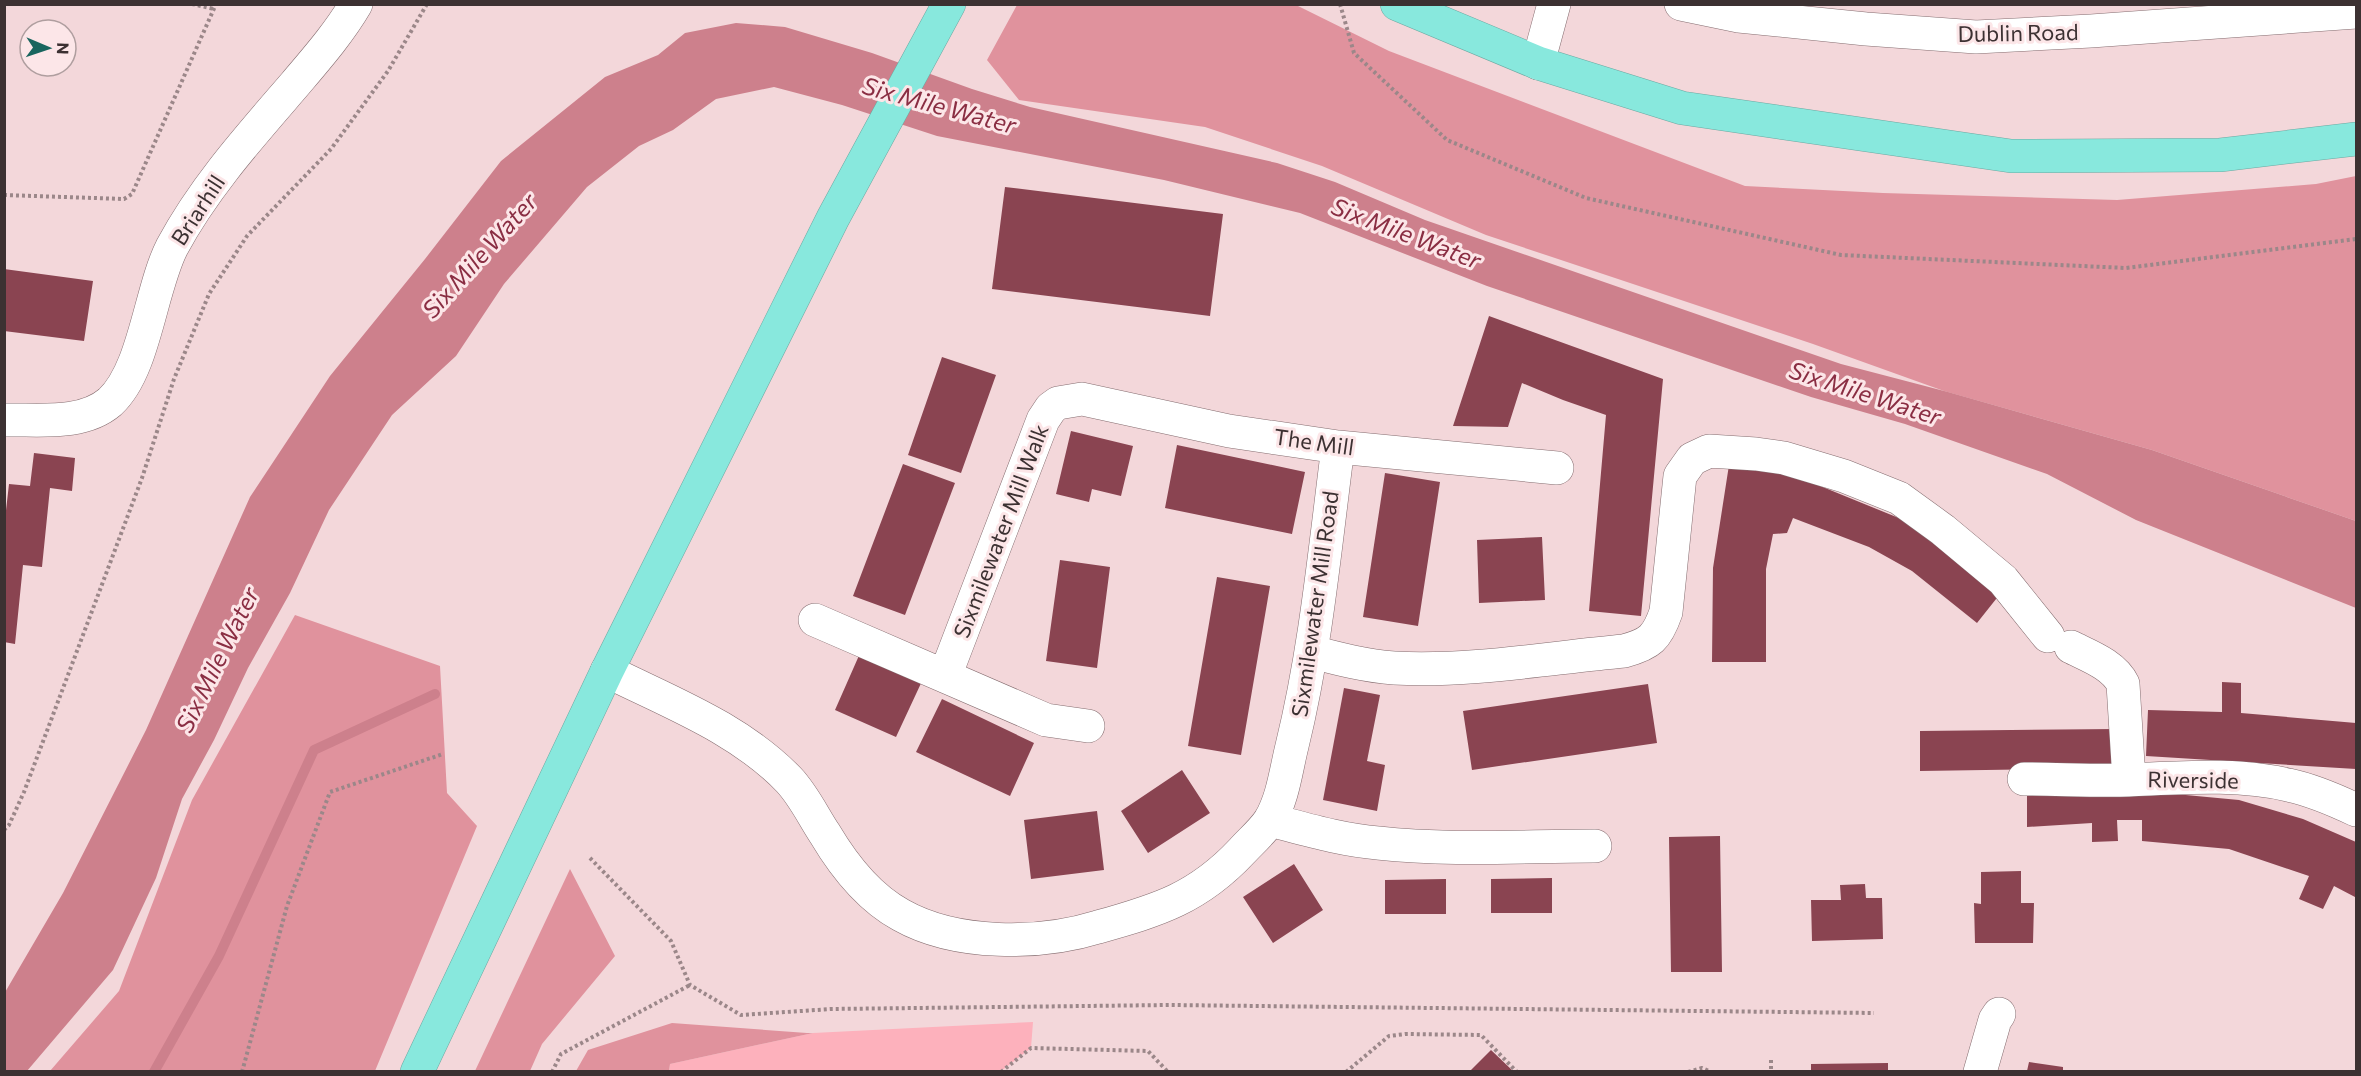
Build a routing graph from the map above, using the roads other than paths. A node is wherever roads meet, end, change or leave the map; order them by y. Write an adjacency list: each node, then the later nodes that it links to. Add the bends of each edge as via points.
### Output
1 (356, 4): 10 (street, Briarhill, via 339,31 237,153 186,224 163,268 128,375 112,400 96,412 68,419)
2 (1397, 4): 7 (highway)
3 (1554, 4): 7 (street)
4 (1681, 4): 6 (street, Dublin Road, via 1739,16 1976,37)
5 (948, 7): 15 (highway, via 833,218)
6 (2356, 12)
7 (1538, 63): 8 (highway, via 1682,108 2011,156 2220,155)
8 (2356, 139)
9 (1073, 400): 11 (street, The Mill, via 1090,400 1229,431); 16 (street, Sixmilewater Mill Walk, via 1058,403 1043,420)
10 (4, 420)
11 (1338, 447): 12 (street, The Mill); 14 (street, Sixmilewater Mill Road)
12 (1557, 468)
13 (815, 620): 16 (street)
14 (1312, 652): 19 (street, via 1391,668 1440,669 1643,646 1661,628 1666,612 1680,476 1692,459 1709,451 1784,458 1899,498 2003,580 2060,641 2114,672 2123,684); 21 (street, Sixmilewater Mill Road, via 1305,696)
15 (607, 671): 21 (street, Sixmilewater Mill Road, via 754,748 792,784 845,866 874,896 902,916 952,934 1051,937 1146,913 1206,884); 24 (highway)
16 (945, 676): 17 (street, via 1046,720)
17 (1088, 726)
18 (2024, 779): 19 (street, Riverside)
19 (2129, 780): 20 (street, Riverside, via 2169,777 2288,785)
20 (2356, 810)
21 (1270, 820): 22 (street, via 1379,843)
22 (1595, 846)
23 (1999, 1014): 25 (street)
24 (417, 1071)
25 (1980, 1071)

